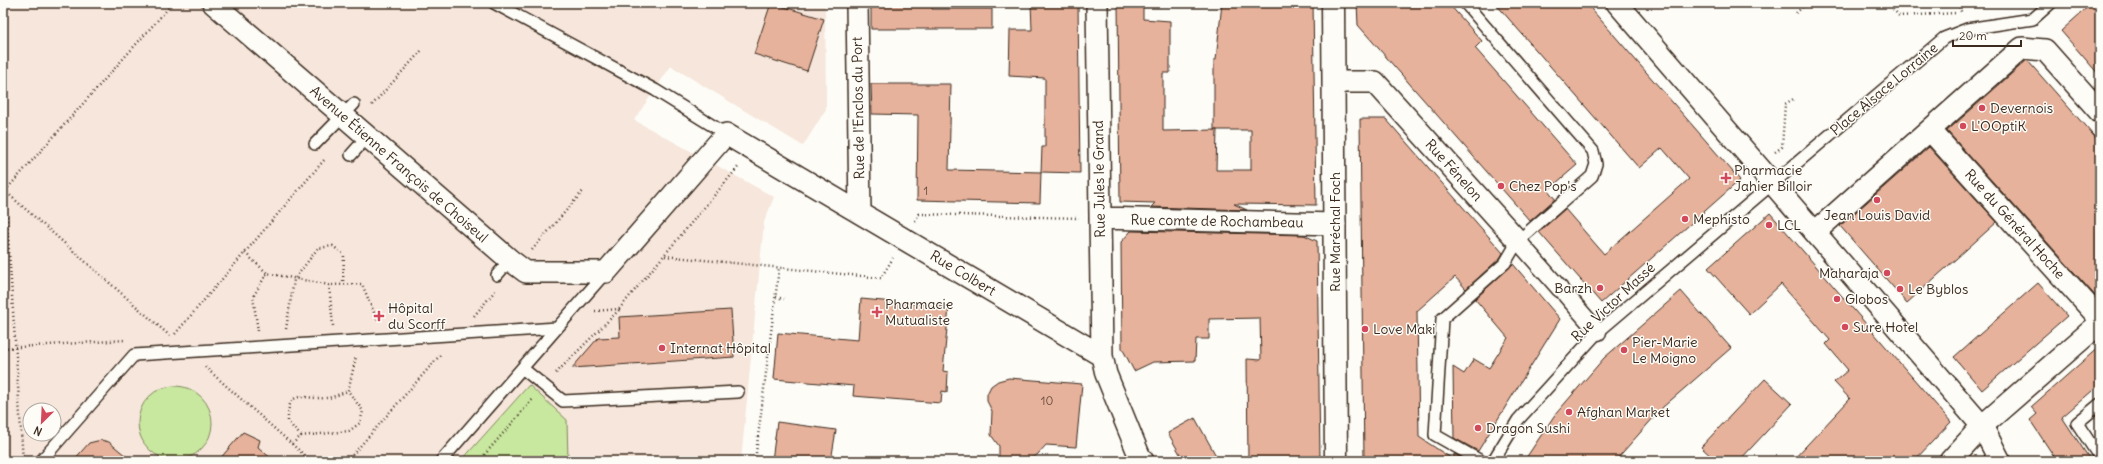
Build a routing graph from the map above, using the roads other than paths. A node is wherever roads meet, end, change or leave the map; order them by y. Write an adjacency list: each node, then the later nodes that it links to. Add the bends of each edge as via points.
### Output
1 (213, 3): 11 (street, Avenue Étienne François de Choiseul)
2 (494, 3): 13 (lane, via 654,90)
3 (857, 3): 17 (street, Rue de l'Enclos du Port)
4 (1097, 3): 18 (street, Rue Jules le Grand)
5 (1333, 3): 9 (street, Rue Maréchal Foch)
6 (1465, 3): 21 (lane, via 1593,151 1596,164 1592,176)
7 (2051, 3): 16 (lane, Place Alsace Lorraine, via 2033,19 1967,29 1944,38)
8 (1618, 4): 16 (street)
9 (1334, 82): 19 (street, Rue Maréchal Foch); 21 (street, Rue Fénelon, via 1375,82)
10 (2100, 112): 12 (street, via 2045,50 2022,48)
11 (355, 121): 14 (lane); 15 (lane); 22 (street, Avenue Étienne François de Choiseul, via 503,268 526,272)
12 (1930, 130): 20 (street); 23 (street, Rue du Général Hoche)
13 (726, 134): 17 (street, Rue Colbert); 22 (street)
14 (315, 144)
15 (351, 155)
16 (1772, 183): 20 (street); 26 (lane, Rue Victor Massé)
17 (860, 212): 27 (street, Rue Colbert)
18 (1100, 218): 19 (street, Rue comte de Rochambeau); 27 (street, Rue Jules le Grand)
19 (1335, 224): 36 (street, Rue Maréchal Foch)
20 (1815, 232): 31 (street)
21 (1518, 241): 26 (street, Rue Fénelon); 37 (lane, via 1505,263 1442,319 1435,435)
22 (606, 272): 25 (lane)
23 (2100, 319)
24 (2100, 323): 31 (street)
25 (557, 328): 28 (lane); 34 (lane, via 134,354)
26 (1598, 332): 38 (lane, Rue Victor Massé, via 1518,420)
27 (1102, 356): 33 (street, via 1106,374)
28 (522, 368): 29 (lane, via 563,402); 35 (lane)
29 (738, 392)
30 (2100, 404): 32 (lane, via 2078,423)
31 (1982, 426): 39 (street); 40 (street)
32 (2100, 458)
33 (1137, 459)
34 (41, 461)
35 (441, 461)
36 (1336, 461)
37 (1480, 461)
38 (1493, 461)
39 (1950, 461)
40 (2000, 461)

